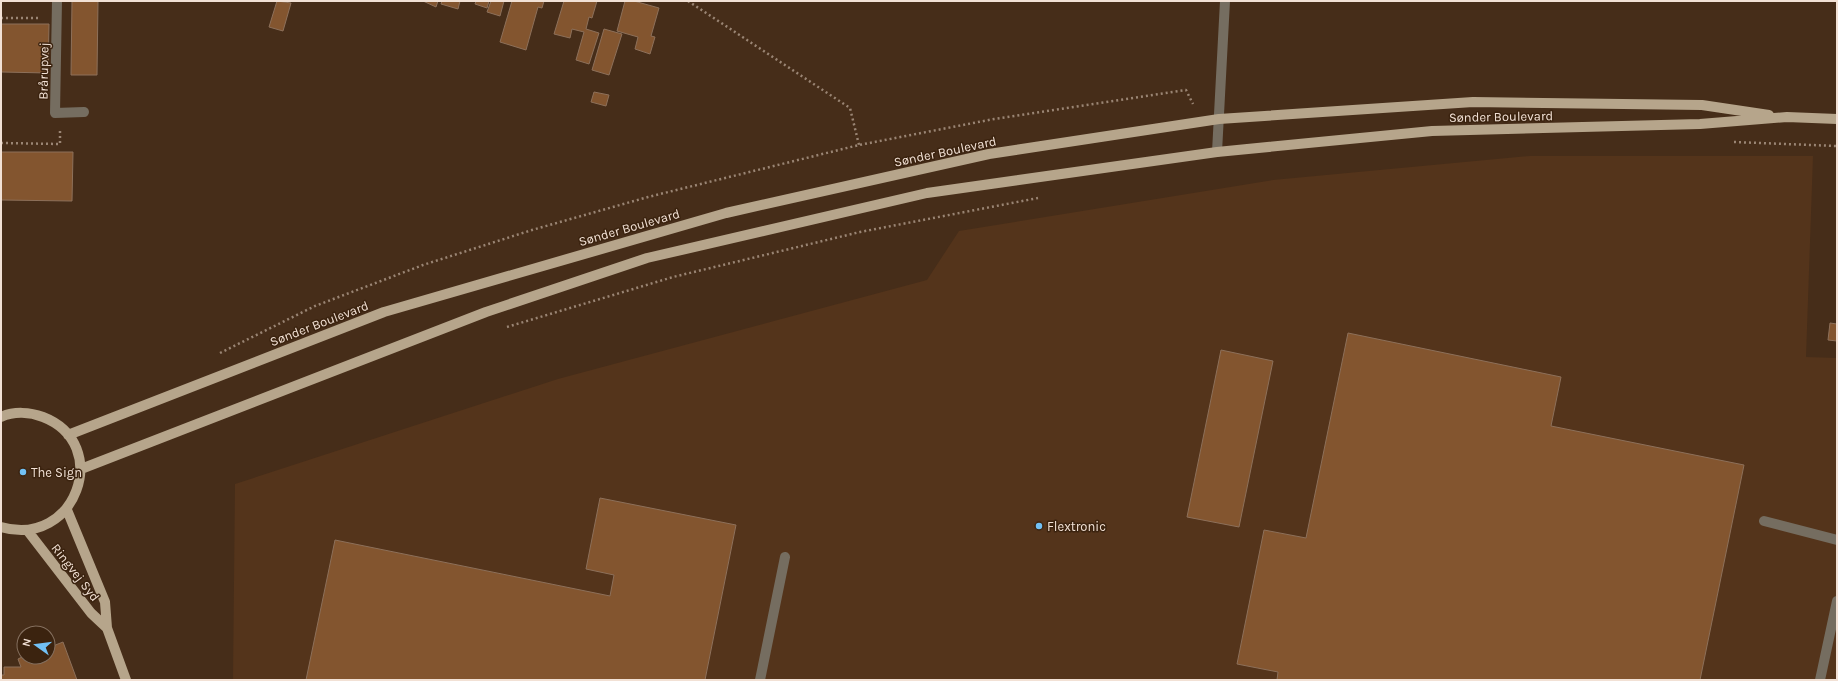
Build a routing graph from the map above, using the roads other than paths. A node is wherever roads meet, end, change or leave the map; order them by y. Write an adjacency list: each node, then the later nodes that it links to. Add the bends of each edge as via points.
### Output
1 (57, 1): 3 (street, Brårupvej, via 55,113)
2 (1225, 1): 6 (street)
3 (84, 112)
4 (1787, 117): 5 (main road, Sønder Boulevard); 6 (main road, Sønder Boulevard, via 1702,105 1473,102); 7 (main road, Sønder Boulevard, via 1700,124 1432,131)
5 (1837, 119)
6 (1219, 120): 7 (street); 9 (main road, Sønder Boulevard, via 989,154 726,213 384,312)
7 (1217, 152): 10 (main road, Sønder Boulevard, via 927,192 647,258 486,312)
8 (2, 415): 9 (main road, via 38,415 50,420)
9 (68, 435): 10 (main road, via 74,445)
10 (81, 469): 11 (main road, via 77,491)
11 (66, 510): 14 (main road, via 42,527); 18 (main road, Ringvej Syd, via 106,602)
12 (1764, 521): 15 (street)
13 (1, 527): 14 (main road)
14 (28, 530): 18 (main road, Ringvej Syd, via 91,613)
15 (1837, 540)
16 (785, 557): 20 (street)
17 (1837, 601): 21 (street)
18 (107, 628): 19 (main road, Ringvej Syd)
19 (126, 680)
20 (760, 680)
21 (1820, 680)

